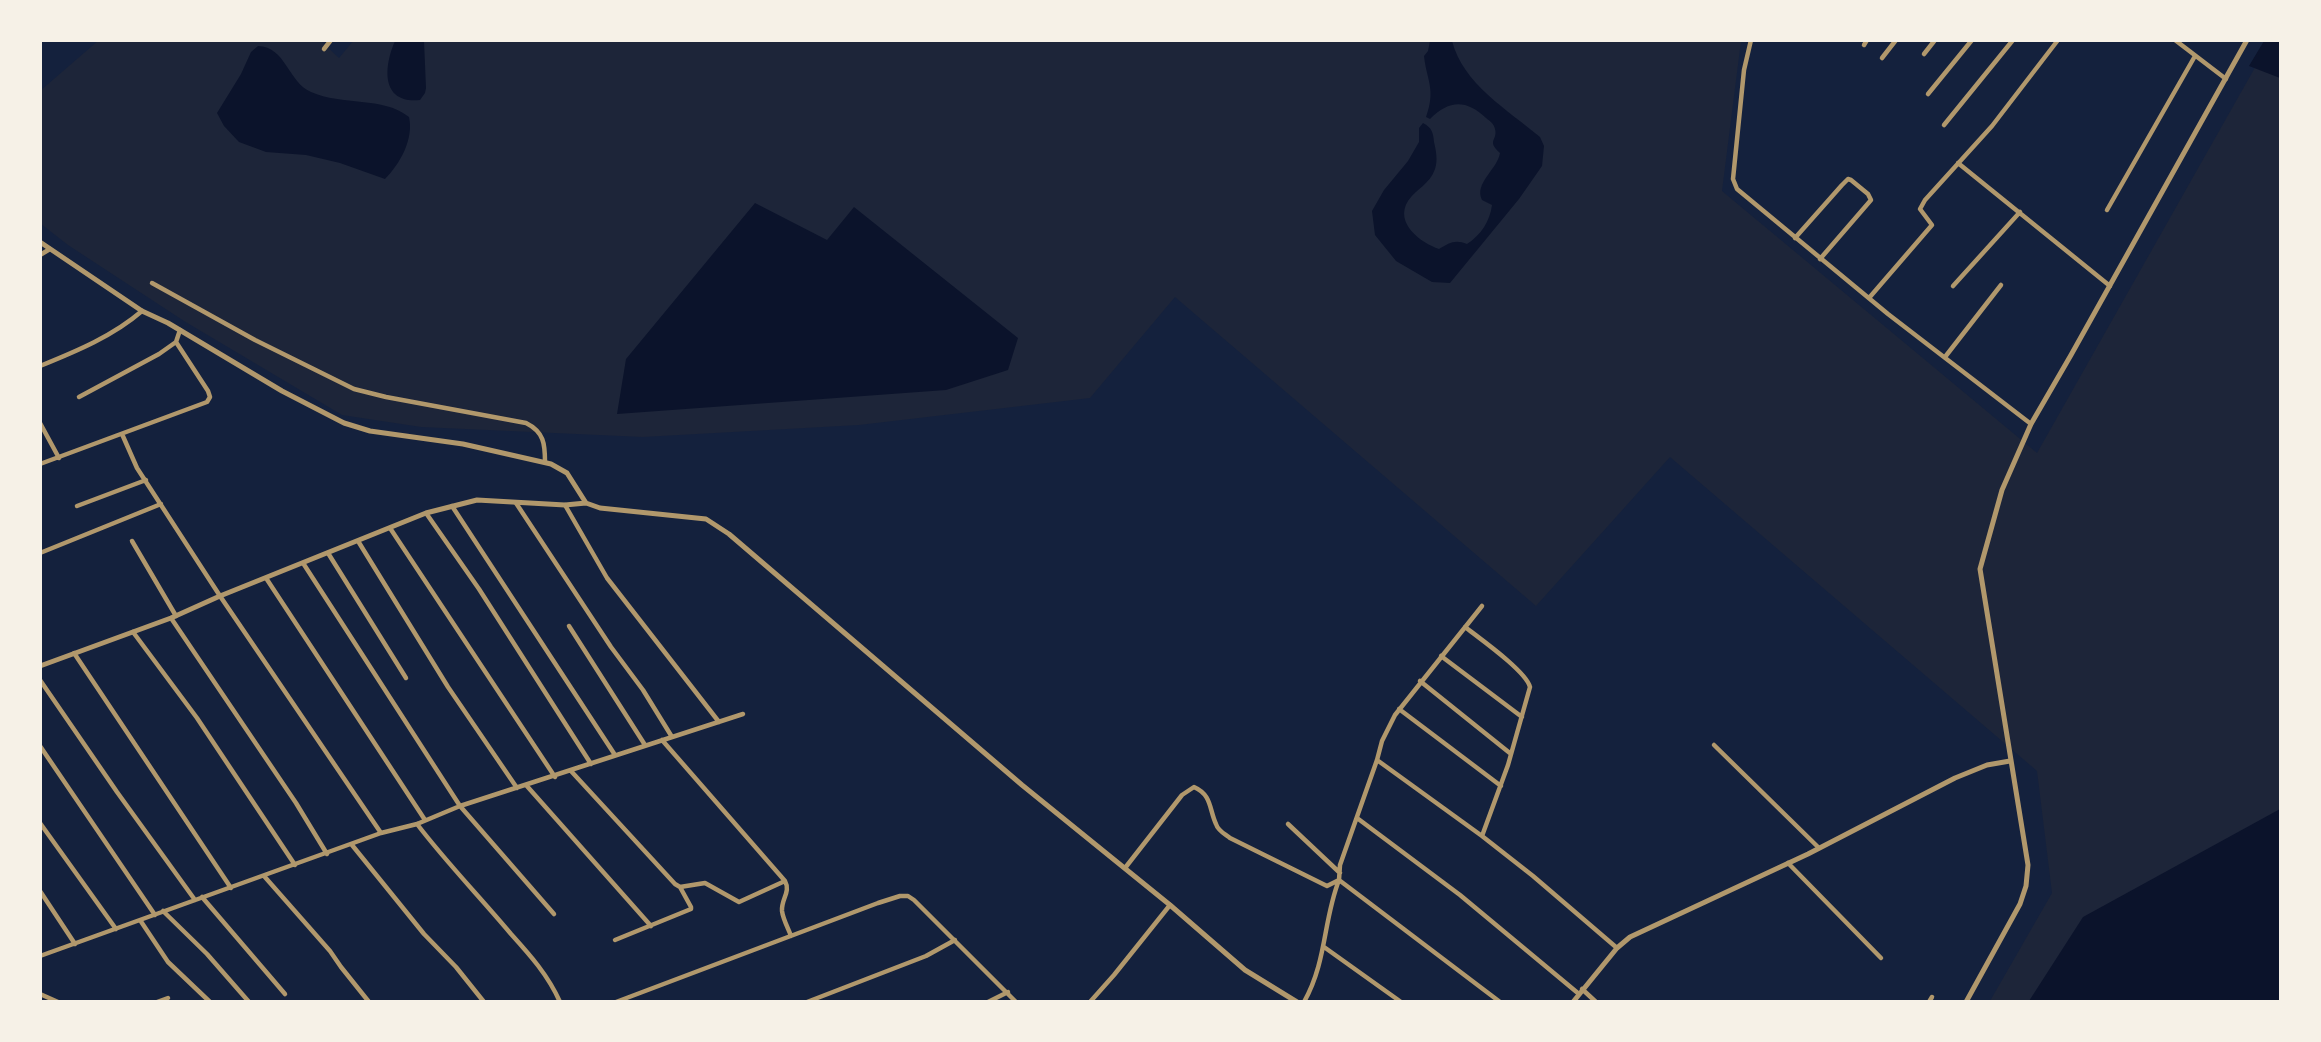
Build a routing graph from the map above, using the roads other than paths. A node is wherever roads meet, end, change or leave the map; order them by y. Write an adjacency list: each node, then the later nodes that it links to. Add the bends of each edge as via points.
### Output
1 (331, 40): 10 (street)
2 (1751, 40): 20 (street, via 1744,70 1733,184)
3 (1896, 40): 13 (street)
4 (1935, 40): 11 (street)
5 (1972, 40): 15 (street)
6 (2013, 40): 16 (street)
7 (2058, 40): 17 (street, via 1992,126)
8 (2247, 40): 14 (street)
9 (2176, 41): 12 (street)
10 (324, 49)
11 (1924, 54)
12 (2195, 56): 14 (street); 18 (street)
13 (1882, 58)
14 (2226, 79): 28 (street)
15 (1928, 94)
16 (1944, 125)
17 (1958, 163): 19 (street); 29 (street, via 1920,206 1932,225)
18 (2107, 210)
19 (2020, 212): 27 (street); 28 (street)
20 (1795, 238): 24 (street); 24 (street, via 1848,179 1868,194 1871,200)
21 (40, 242): 22 (street)
22 (50, 249): 23 (street); 30 (street)
23 (40, 255)
24 (1820, 259): 29 (street)
25 (152, 283): 40 (street, via 354,389 526,423 536,428 542,438)
26 (2001, 285): 33 (street)
27 (1953, 286)
28 (2110, 286): 37 (street)
29 (1869, 298): 33 (street)
30 (142, 311): 31 (street); 34 (street, via 125,326)
31 (180, 330): 32 (street); 40 (street, via 344,423)
32 (176, 342): 35 (street); 38 (street, via 210,397 188,410)
33 (1945, 357): 37 (street)
34 (40, 366)
35 (80, 397)
36 (40, 423): 39 (street)
37 (2031, 424): 81 (street, via 2002,490 1980,569)
38 (122, 434): 39 (street); 42 (street)
39 (59, 458): 41 (street)
40 (545, 462): 44 (street, via 567,473)
41 (40, 464)
42 (146, 480): 45 (street); 47 (street)
43 (516, 502): 46 (street); 48 (street, via 477,500); 73 (street)
44 (586, 503): 46 (street); 101 (street, via 600,508 706,519 726,532)
45 (162, 504): 53 (street); 57 (street)
46 (565, 505): 72 (street, via 607,578)
47 (77, 506)
48 (452, 506): 49 (street); 79 (street)
49 (426, 513): 50 (street); 82 (street)
50 (390, 528): 52 (street); 84 (street)
51 (132, 540): 59 (street)
52 (358, 541): 54 (street); 87 (street, via 448,687)
53 (40, 553)
54 (328, 554): 55 (street); 66 (street)
55 (303, 563): 56 (street); 88 (street)
56 (266, 578): 57 (street); 90 (street)
57 (220, 596): 59 (street); 94 (street)
58 (1482, 606): 61 (street)
59 (174, 617): 62 (street); 98 (street)
60 (569, 626): 75 (street)
61 (1465, 627): 64 (street); 71 (street, via 1528,681)
62 (133, 632): 63 (street); 100 (street, via 197,718)
63 (74, 653): 65 (street); 107 (street)
64 (1441, 656): 68 (street); 71 (street)
65 (40, 666)
66 (406, 678)
67 (40, 680): 110 (street)
68 (1420, 681): 69 (street); 78 (street)
69 (1400, 710): 80 (street, via 1382,741); 86 (street)
70 (743, 714): 72 (street)
71 (1522, 717): 78 (street)
72 (719, 722): 73 (street)
73 (672, 737): 74 (street)
74 (662, 740): 75 (street); 105 (street)
75 (645, 745): 79 (street)
76 (1714, 745): 97 (street)
77 (40, 746): 114 (street)
78 (1511, 754): 86 (street)
79 (615, 755): 82 (street)
80 (1377, 760): 89 (street); 95 (street)
81 (2010, 761): 97 (street, via 1955,778); 149 (street, via 2028,865 2026,886)
82 (591, 764): 83 (street)
83 (572, 771): 84 (street); 106 (street)
84 (555, 777): 85 (street)
85 (526, 785): 87 (street); 116 (street)
86 (1501, 786): 95 (street)
87 (517, 788): 88 (street)
88 (460, 806): 90 (street); 113 (street)
89 (1357, 818): 102 (street); 127 (street)
90 (425, 820): 92 (street)
91 (40, 823): 117 (street)
92 (417, 824): 94 (street); 137 (street, via 551,982)
93 (1288, 824): 102 (street)
94 (381, 833): 96 (street)
95 (1482, 836): 123 (street)
96 (352, 845): 98 (street); 136 (street)
97 (1819, 848): 99 (street)
98 (327, 854): 100 (street)
99 (1788, 863): 123 (street, via 1653,925); 125 (street)
100 (295, 865): 103 (street)
101 (1125, 868): 104 (street, via 1182,795 1194,787 1210,801 1216,825 1230,838 1321,884 1327,886); 111 (street)
102 (1340, 873): 104 (street)
103 (264, 876): 107 (street); 135 (street)
104 (1339, 880): 122 (street); 146 (street)
105 (785, 881): 106 (street, via 739,902 705,883); 118 (street, via 788,892 782,908)
106 (680, 887): 116 (street, via 691,909)
107 (231, 888): 109 (street)
108 (40, 891): 121 (street)
109 (202, 897): 110 (street); 128 (street)
110 (195, 900): 112 (street)
111 (1170, 905): 142 (street); 143 (street, via 1245,970)
112 (164, 911): 114 (street); 134 (street)
113 (554, 914)
114 (154, 915): 115 (street)
115 (140, 920): 117 (street); 133 (street, via 168,962)
116 (651, 926): 119 (street)
117 (116, 929): 121 (street)
118 (791, 936): 120 (street, via 878,903 908,896); 138 (street)
119 (615, 940)
120 (955, 940): 126 (street); 139 (street, via 927,956)
121 (75, 944): 124 (street)
122 (1324, 947): 144 (street, via 1320,968); 145 (street)
123 (1617, 948): 127 (street)
124 (41, 955)
125 (1881, 958)
126 (1008, 992): 140 (street); 141 (street)
127 (1580, 992): 147 (street); 148 (street)
128 (285, 993)
129 (40, 994): 131 (street)
130 (168, 998): 132 (street)
131 (58, 1002)
132 (157, 1002)
133 (210, 1002)
134 (249, 1002)
135 (369, 1002)
136 (484, 1002)
137 (560, 1002)
138 (616, 1002)
139 (807, 1002)
140 (988, 1002)
141 (1016, 1002)
142 (1090, 1002)
143 (1297, 1002)
144 (1304, 1002)
145 (1401, 1002)
146 (1500, 1002)
147 (1573, 1002)
148 (1596, 1002)
149 (1966, 1002)

